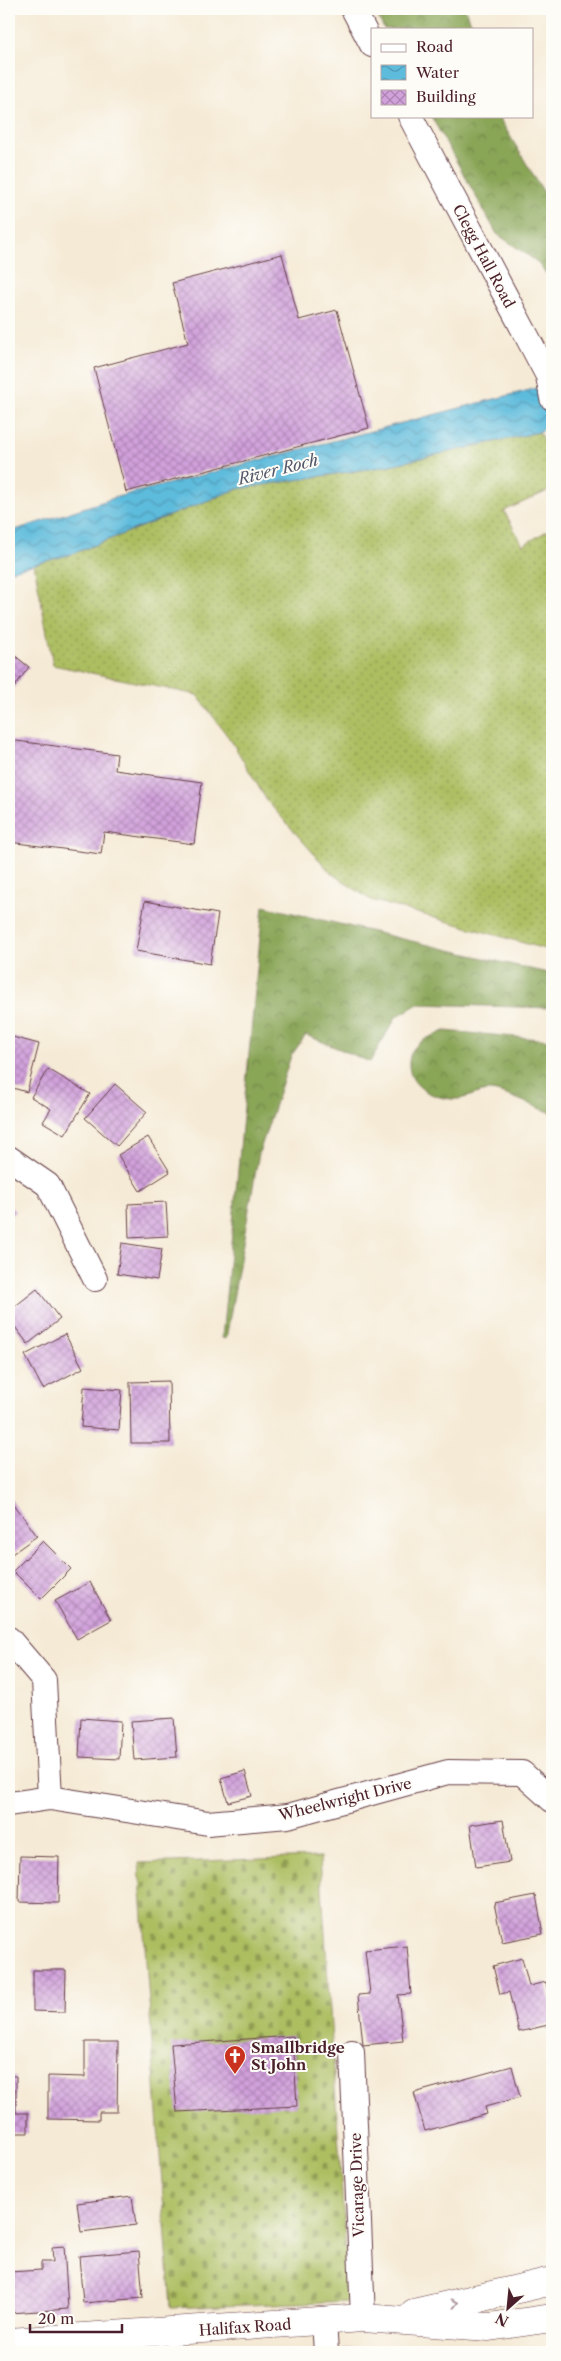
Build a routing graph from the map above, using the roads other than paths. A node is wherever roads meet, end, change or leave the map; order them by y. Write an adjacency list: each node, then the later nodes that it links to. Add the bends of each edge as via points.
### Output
1 (353, 9): 2 (street)
2 (371, 42)
3 (411, 118): 4 (street, Clegg Hall Road)
4 (550, 387)
5 (9, 1158): 6 (street, via 48,1185)
6 (95, 1279)
7 (9, 1639): 8 (street, via 44,1680)
8 (50, 1798): 9 (street, Wheelwright Drive, via 208,1823 288,1816 448,1772 522,1773); 10 (street, Wheelwright Drive)
9 (552, 1800)
10 (9, 1804)
11 (352, 2052): 13 (street, Vicarage Drive)
12 (552, 2281): 15 (highway, Halifax Road, one-way to 12)
13 (363, 2318): 15 (highway, Halifax Road); 16 (highway, Halifax Road)
14 (552, 2318): 15 (highway, Halifax Road, via 489,2327)
15 (391, 2319)
16 (324, 2322): 18 (highway, Halifax Road); 19 (street)
17 (9, 2342): 18 (highway, Halifax Road)
18 (53, 2346)
19 (326, 2352)

